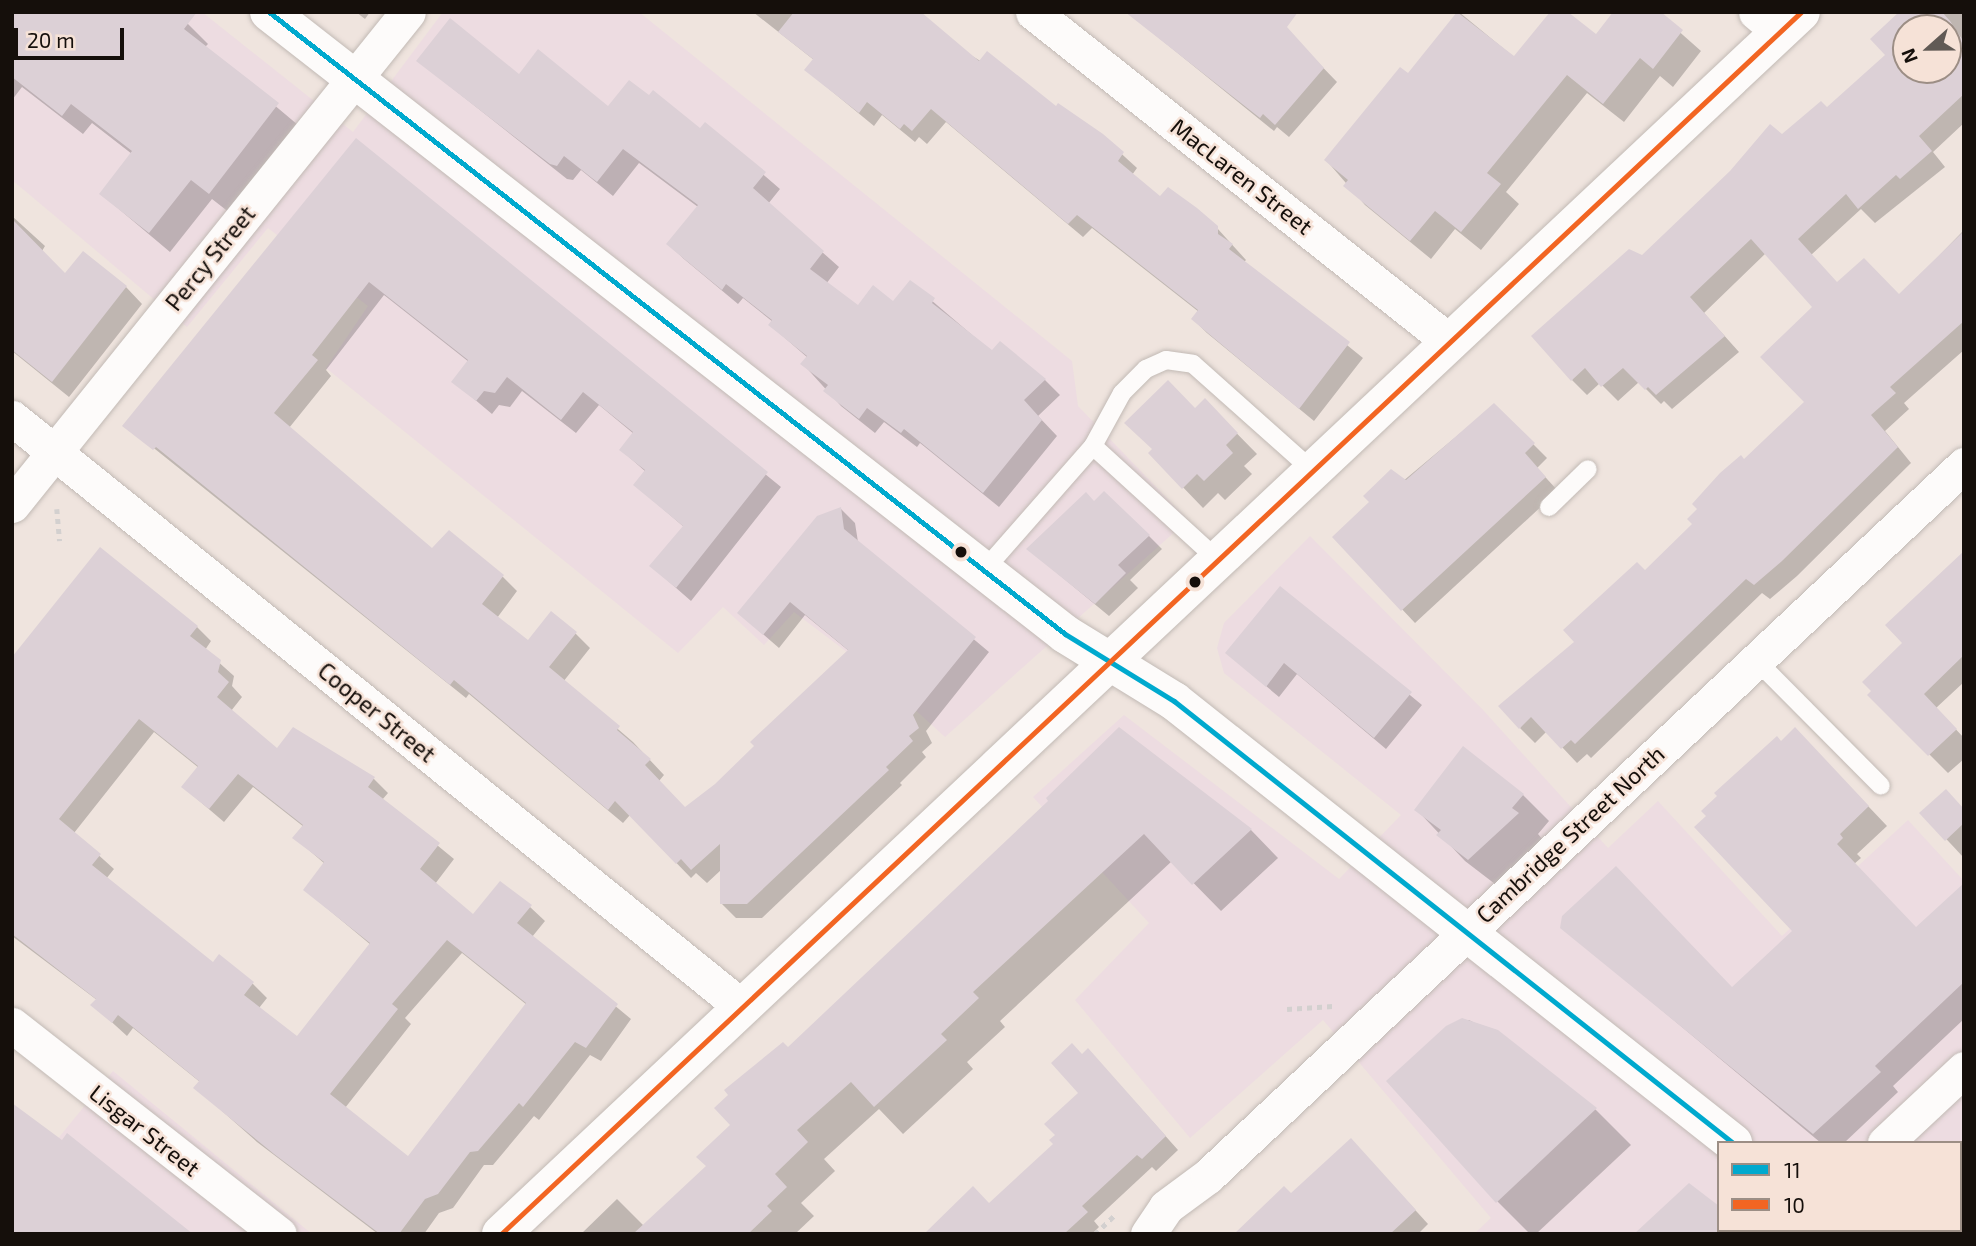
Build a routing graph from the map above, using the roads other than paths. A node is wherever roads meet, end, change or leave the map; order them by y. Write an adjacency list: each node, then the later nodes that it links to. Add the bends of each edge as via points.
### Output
1 (269, 12): 5 (main road)
2 (408, 12): 5 (street, Percy Street)
3 (1033, 12): 6 (street, MacLaren Street)
4 (1779, 19): 6 (main road)
5 (354, 80): 9 (street, Percy Street); 16 (main road)
6 (1450, 342): 12 (main road)
7 (12, 418): 9 (street, Cooper Street)
8 (1093, 446): 12 (lane, via 1122,393 1146,369 1166,360 1193,364); 15 (lane); 16 (lane)
9 (55, 451): 13 (street, Percy Street); 21 (street, Cooper Street)
10 (1964, 465): 17 (street, Cambridge Street North)
11 (1588, 469): 14 (lane)
12 (1313, 471): 15 (main road)
13 (12, 505)
14 (1549, 507)
15 (1217, 560): 18 (main road)
16 (986, 568): 18 (main road)
17 (1756, 660): 19 (lane); 20 (street, Cambridge Street North)
18 (1107, 664): 20 (main road, via 1174,701); 21 (main road)
19 (1881, 786)
20 (1464, 933): 24 (main road); 28 (street, Cambridge Street North, via 1208,1175 1166,1207)
21 (742, 1007): 27 (main road)
22 (12, 1025): 26 (street, Lisgar Street)
23 (1964, 1069): 25 (street)
24 (1730, 1141)
25 (1887, 1141)
26 (279, 1234)
27 (501, 1234)
28 (1148, 1234)

